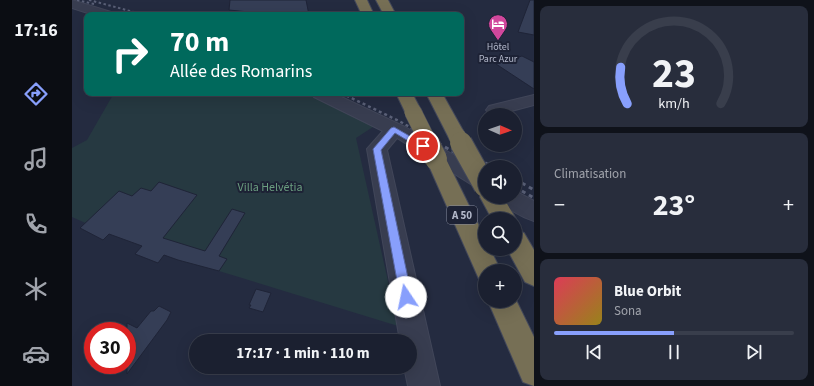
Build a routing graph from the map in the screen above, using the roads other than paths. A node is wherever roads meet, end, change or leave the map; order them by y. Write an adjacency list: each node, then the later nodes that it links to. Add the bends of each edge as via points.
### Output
1 (361, 0): 5 (highway)
2 (382, 0): 6 (highway)
3 (72, 4): 4 (street)
4 (97, 12)
5 (367, 12)
6 (388, 12)
7 (326, 96): 12 (street)
8 (405, 96): 18 (highway, A 50, bridge)
9 (436, 96): 13 (highway, bridge)
10 (534, 100): 11 (street)
11 (503, 108)
12 (394, 130): 14 (street); 22 (street, via 377,149)
13 (478, 172)
14 (478, 180)
15 (521, 204): 16 (street)
16 (534, 212)
17 (522, 253): 19 (highway)
18 (485, 264)
19 (534, 274)
20 (505, 308): 21 (highway)
21 (534, 371)
22 (424, 386)

